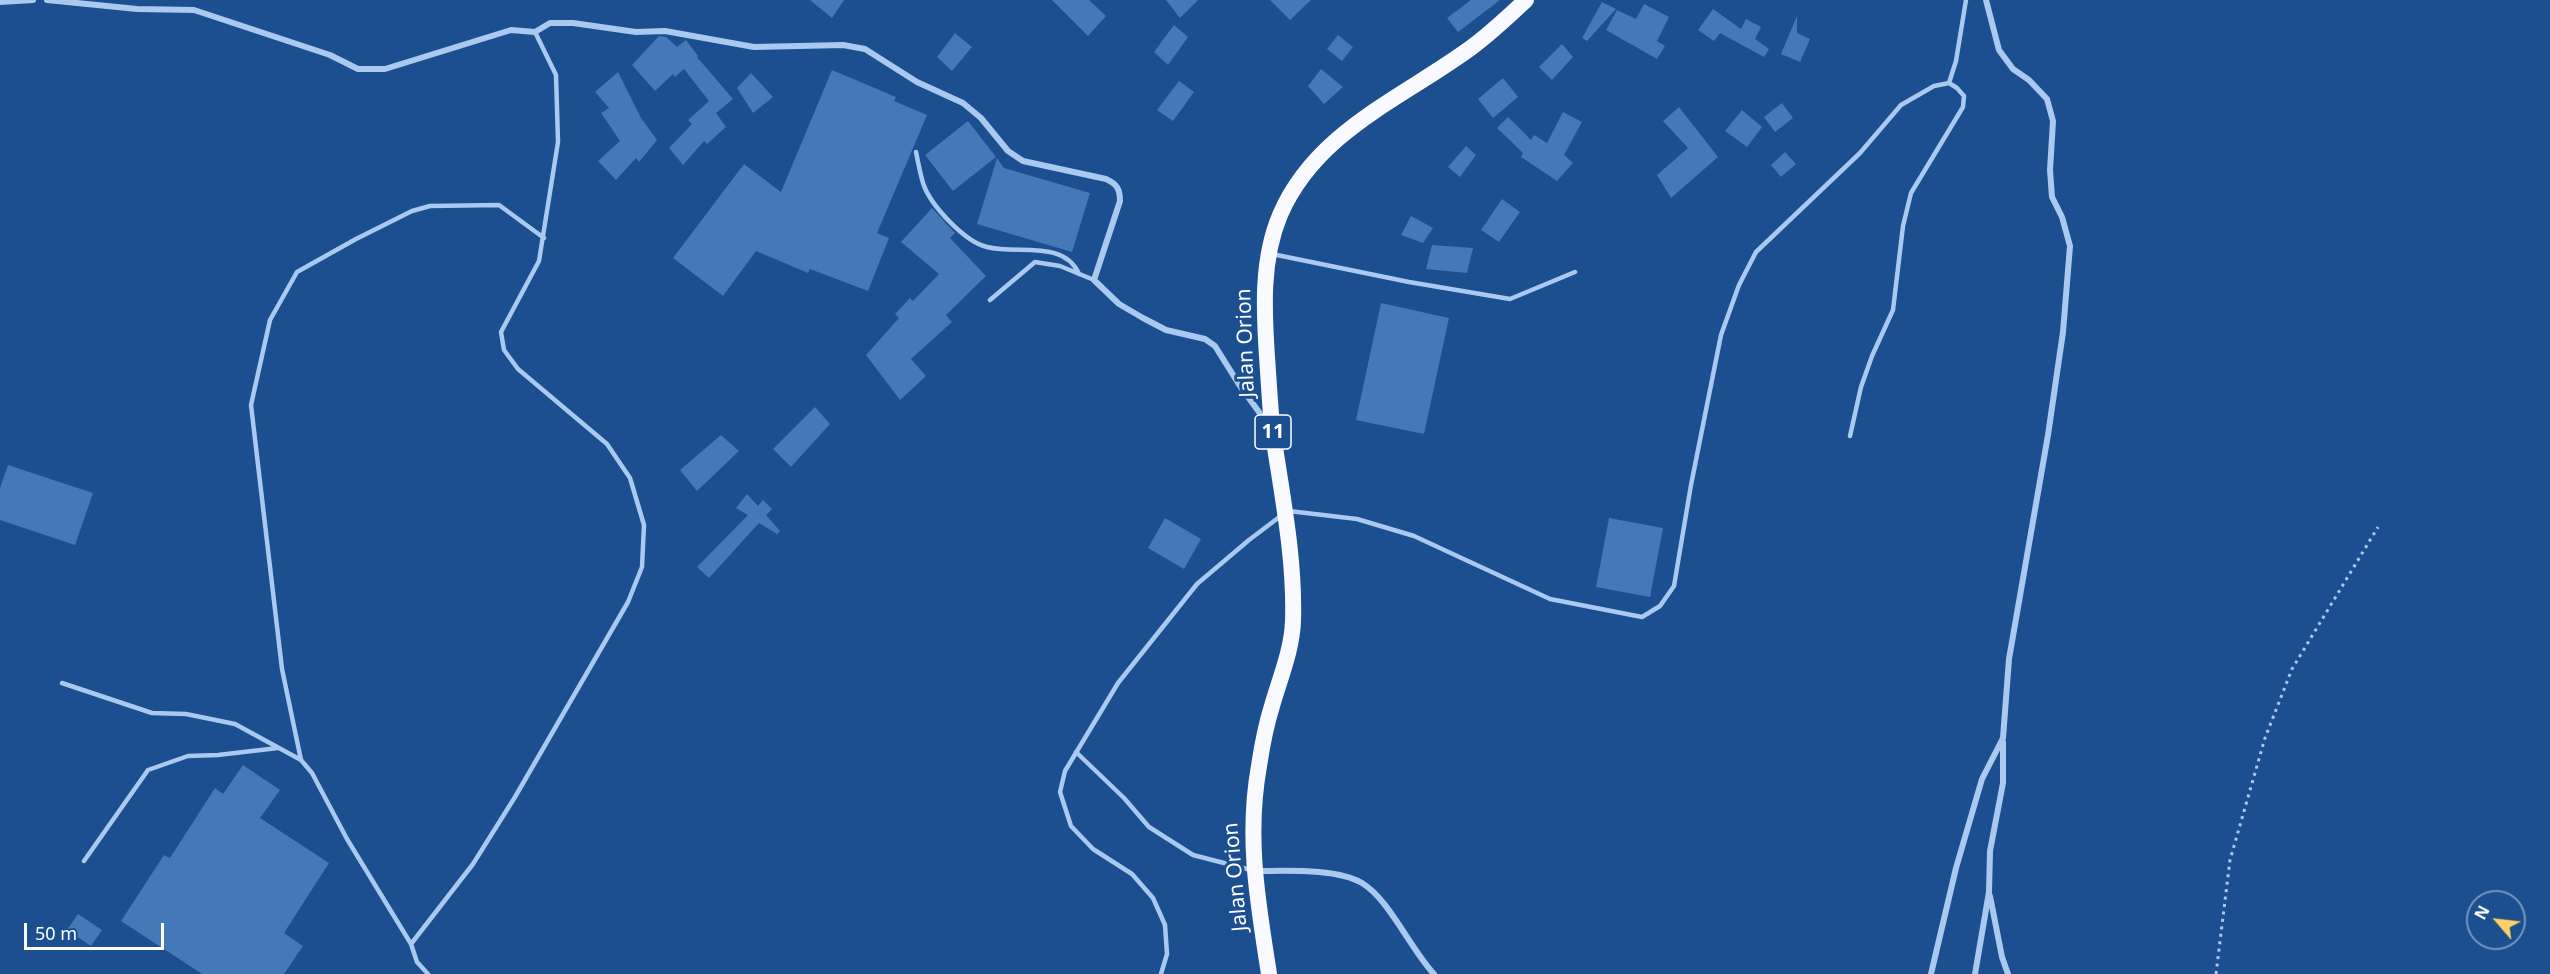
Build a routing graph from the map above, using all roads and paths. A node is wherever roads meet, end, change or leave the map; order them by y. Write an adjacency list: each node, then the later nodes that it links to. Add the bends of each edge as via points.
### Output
1 (33, 0): 6 (street)
2 (47, 0): 7 (street, via 194,10 330,55 358,69 385,69 511,30)
3 (1526, 0): 11 (highway, Jalan Orion / 11, via 1472,47 1348,128 1319,156 1280,215)
4 (1966, 0): 8 (lane)
5 (1986, 0): 21 (street, via 1999,50 2013,69 2048,99 2053,122 2052,197 2070,246 2048,435 2009,659)
6 (0, 2)
7 (535, 32): 10 (lane, via 556,75 558,142); 14 (street, via 550,23 573,23 636,32 664,31 754,47 843,45 865,50 917,82 963,103 1008,151 1023,161 1114,183 1120,201)
8 (1949, 83): 17 (lane, via 1964,96 1963,107 1911,193 1893,310 1861,387); 18 (lane, via 1901,105 1860,153 1756,252 1720,335 1674,586 1660,606 1642,617 1550,599 1414,536 1357,519)
9 (916, 152): 13 (lane, via 923,185 937,207 974,242 996,248 1050,251 1075,263)
10 (544, 238): 24 (lane, via 499,205 430,206 412,211 297,272 270,320 251,405 282,669); 28 (lane, via 539,261 501,332 504,350 518,369 607,444 630,478 644,525 642,567 628,602 515,797 473,864)
11 (1269, 254): 12 (lane, via 1510,299); 16 (highway, Jalan Orion / 11, via 1265,329)
12 (1575, 272)
13 (1079, 274): 14 (lane); 15 (lane, via 1035,262)
14 (1094, 280): 16 (street, via 1119,304 1143,318 1215,346)
15 (990, 300)
16 (1273, 431): 18 (highway, Jalan Orion / 11)
17 (1850, 436)
18 (1287, 511): 23 (lane, via 1197,584 1118,683); 26 (highway, Jalan Orion / 11, via 1293,622 1259,764 1253,808)
19 (2378, 527): 36 (path, via 2292,669 2265,738 2230,860)
20 (62, 683): 22 (lane, via 152,713 186,714 235,724)
21 (2003, 738): 27 (street, via 2003,783 1990,851); 33 (street, via 1982,779)
22 (279, 747): 24 (lane); 25 (lane, via 188,756 148,770)
23 (1076, 752): 26 (lane, via 1149,827 1193,855); 30 (lane, via 1065,771 1060,792 1071,826 1093,849 1132,874 1153,898 1165,925 1167,954)
24 (301, 760): 28 (lane)
25 (84, 861)
26 (1254, 871): 31 (highway, Jalan Orion / 11); 32 (street, via 1328,872 1362,883 1381,901)
27 (1989, 892): 34 (street); 35 (street)
28 (411, 945): 29 (lane, via 417,962)
29 (428, 974)
30 (1161, 974)
31 (1269, 974)
32 (1434, 974)
33 (1931, 974)
34 (1975, 974)
35 (2008, 974)
36 (2216, 974)

